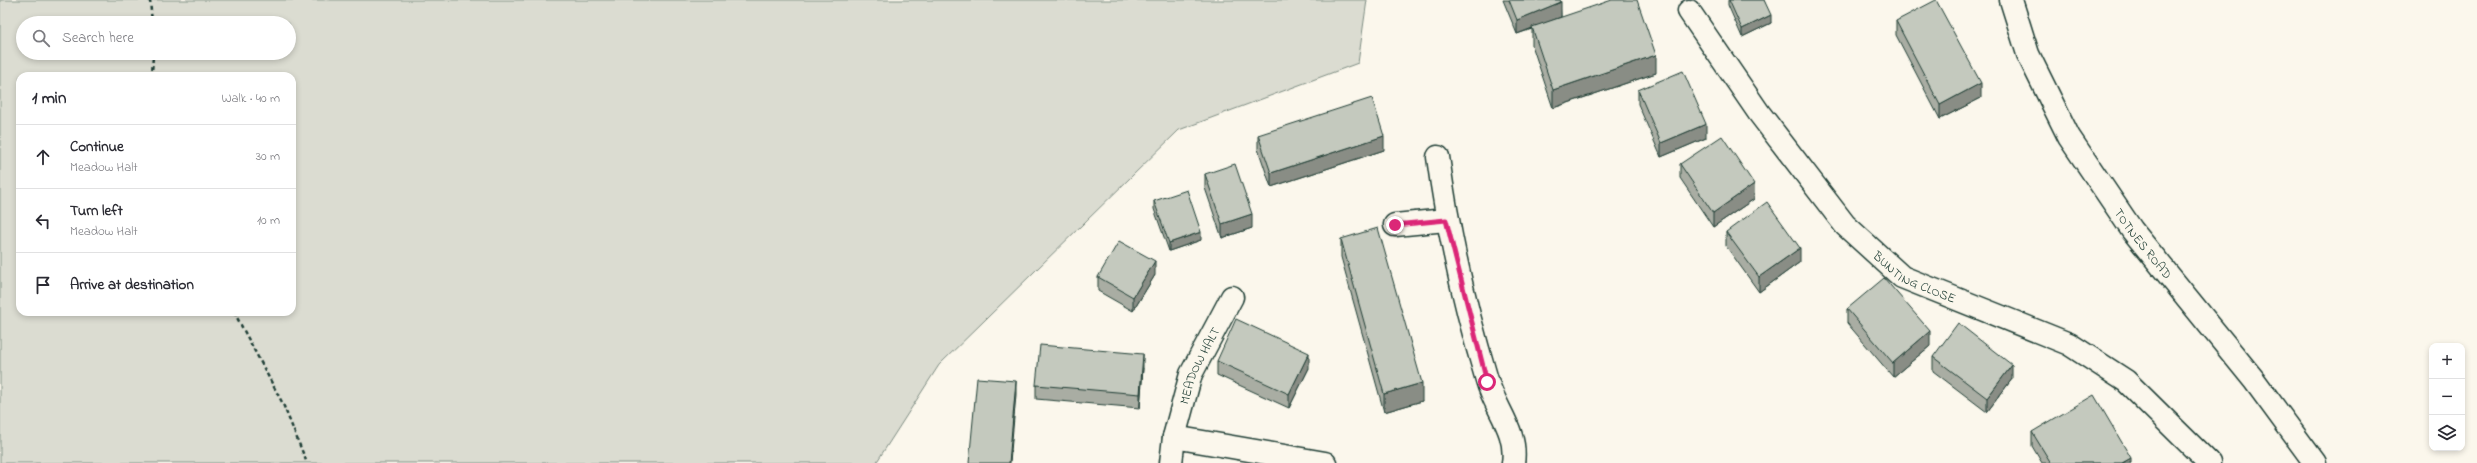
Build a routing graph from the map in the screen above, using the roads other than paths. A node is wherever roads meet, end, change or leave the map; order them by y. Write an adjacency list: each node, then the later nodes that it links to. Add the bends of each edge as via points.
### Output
1 (2010, 0): 12 (street, TOTNES ROAD, via 2028,54 2069,137 2132,230 2254,380)
2 (1689, 11): 11 (street, BUNTING CLOSE, via 1759,113 1845,225 1902,277 2069,344 2126,381)
3 (1438, 157): 4 (street)
4 (1446, 220): 5 (street); 10 (street, via 1487,382 1510,429)
5 (1395, 225)
6 (1232, 297): 7 (street, MEADOW HALT, via 1191,374)
7 (1174, 437): 8 (street, MEADOW HALT); 9 (street)
8 (1170, 463)
9 (1325, 463)
10 (1513, 463)
11 (2209, 463)
12 (2315, 463)

